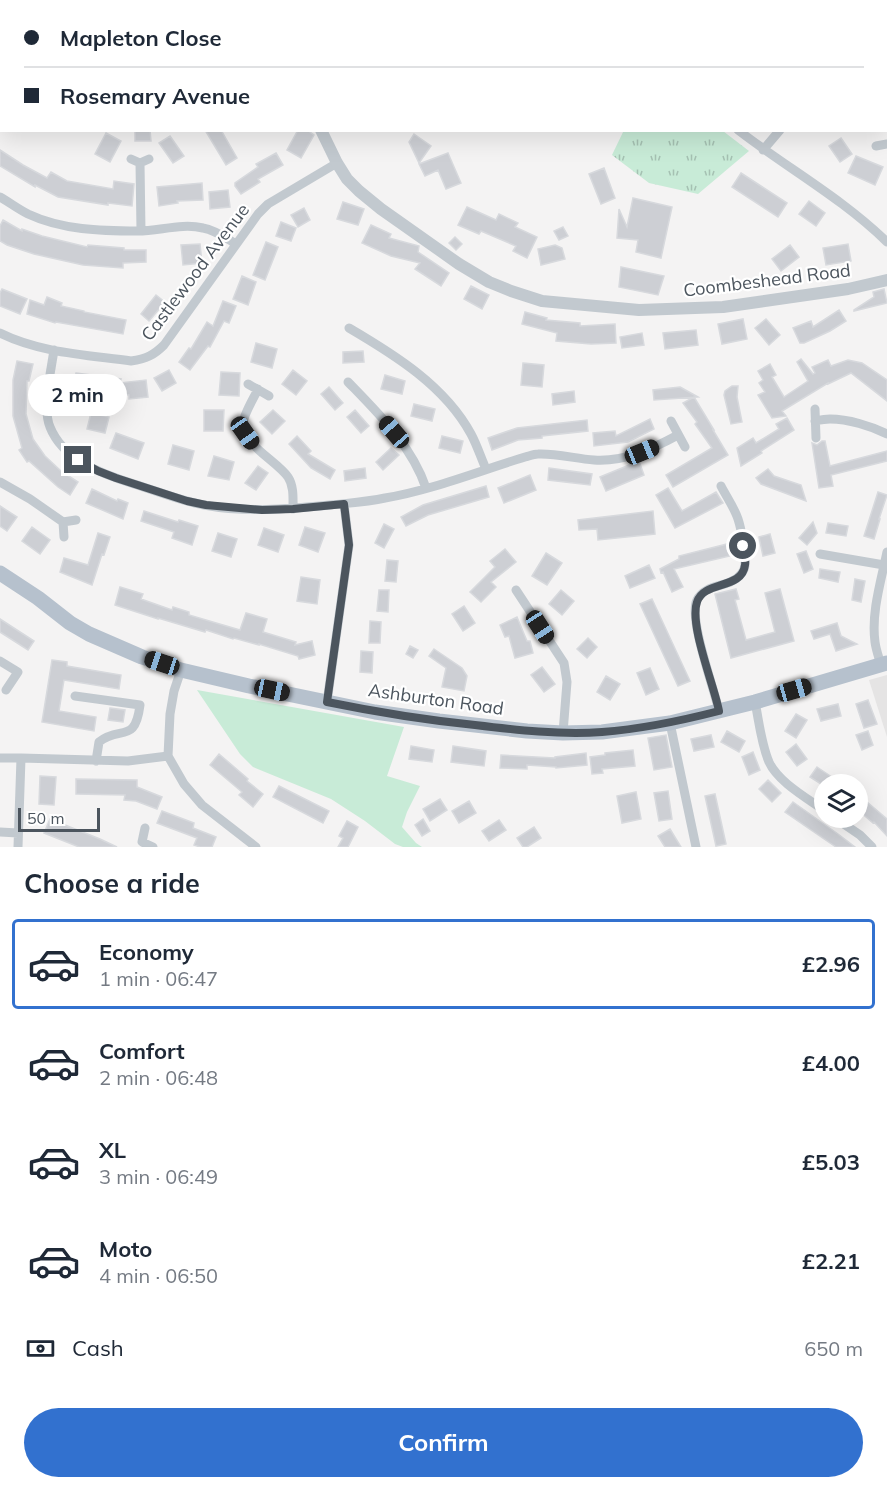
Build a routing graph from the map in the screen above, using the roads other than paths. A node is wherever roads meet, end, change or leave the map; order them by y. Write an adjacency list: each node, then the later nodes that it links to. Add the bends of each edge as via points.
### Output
1 (322, 132): 8 (street, Coombeshead Road)
2 (740, 132): 6 (street)
3 (778, 132): 6 (street)
4 (887, 144): 5 (street)
5 (876, 146)
6 (763, 150): 11 (street, via 845,206)
7 (140, 161): 10 (street)
8 (337, 163): 12 (street, Castlewood Avenue, via 268,204); 13 (street, Coombeshead Road, via 359,191 459,264 489,282 542,301 639,310 723,307 848,290)
9 (0, 197): 10 (street, via 28,214 53,222 84,229)
10 (141, 231): 12 (street, via 191,226 218,233)
11 (887, 242)
12 (236, 244): 16 (street, Castlewood Avenue, via 154,354 131,361)
13 (887, 280)
14 (349, 328): 28 (street, via 432,384 472,435)
15 (0, 333): 16 (street, Castlewood Avenue)
16 (54, 351): 33 (street, via 48,394 49,425 55,438 78,460 116,478 187,501 232,508)
17 (347, 382): 31 (street, via 394,432 413,459)
18 (248, 384): 19 (street)
19 (258, 390): 20 (street); 33 (street, via 243,423 245,433 288,477)
20 (269, 396)
21 (815, 409): 23 (street)
22 (671, 421): 25 (street)
23 (815, 421): 24 (street, via 851,422); 26 (street)
24 (887, 434)
25 (678, 435): 27 (street); 28 (street, via 617,459 538,454)
26 (816, 438)
27 (685, 447)
28 (486, 469): 31 (street)
29 (0, 482): 35 (street)
30 (721, 486): 49 (street, via 737,518 746,565 732,582 705,591 697,600 696,625)
31 (426, 488): 32 (street)
32 (344, 504): 33 (street); 47 (street, via 349,545)
33 (293, 509)
34 (76, 520): 35 (street)
35 (63, 522): 36 (street)
36 (64, 537)
37 (887, 552): 39 (street)
38 (820, 554): 39 (street)
39 (884, 566): 43 (street, via 874,623 875,643)
40 (0, 573): 44 (main road, Ashburton Road, via 79,628)
41 (516, 590): 51 (street, via 564,663 567,682)
42 (0, 661): 45 (street, via 18,672)
43 (884, 664): 48 (main road, Ashburton Road)
44 (181, 670): 47 (main road, Ashburton Road); 52 (street, via 170,714)
45 (6, 690)
46 (75, 696): 55 (street, via 140,705 137,724 99,742)
47 (327, 702): 51 (main road, Ashburton Road, via 439,721)
48 (755, 702): 49 (main road, Ashburton Road); 56 (street, via 769,763 791,787)
49 (719, 711): 50 (main road, Ashburton Road)
50 (670, 723): 51 (main road, Ashburton Road); 64 (street)
51 (563, 733)
52 (168, 756): 55 (street); 63 (street, via 202,805)
53 (0, 758): 54 (street)
54 (21, 758): 55 (street); 60 (street)
55 (96, 761)
56 (814, 803)
57 (146, 828): 62 (street, via 142,842)
58 (850, 828): 65 (street)
59 (0, 832): 60 (street)
60 (18, 833): 61 (street)
61 (18, 847)
62 (153, 847)
63 (256, 847)
64 (696, 847)
65 (872, 847)

